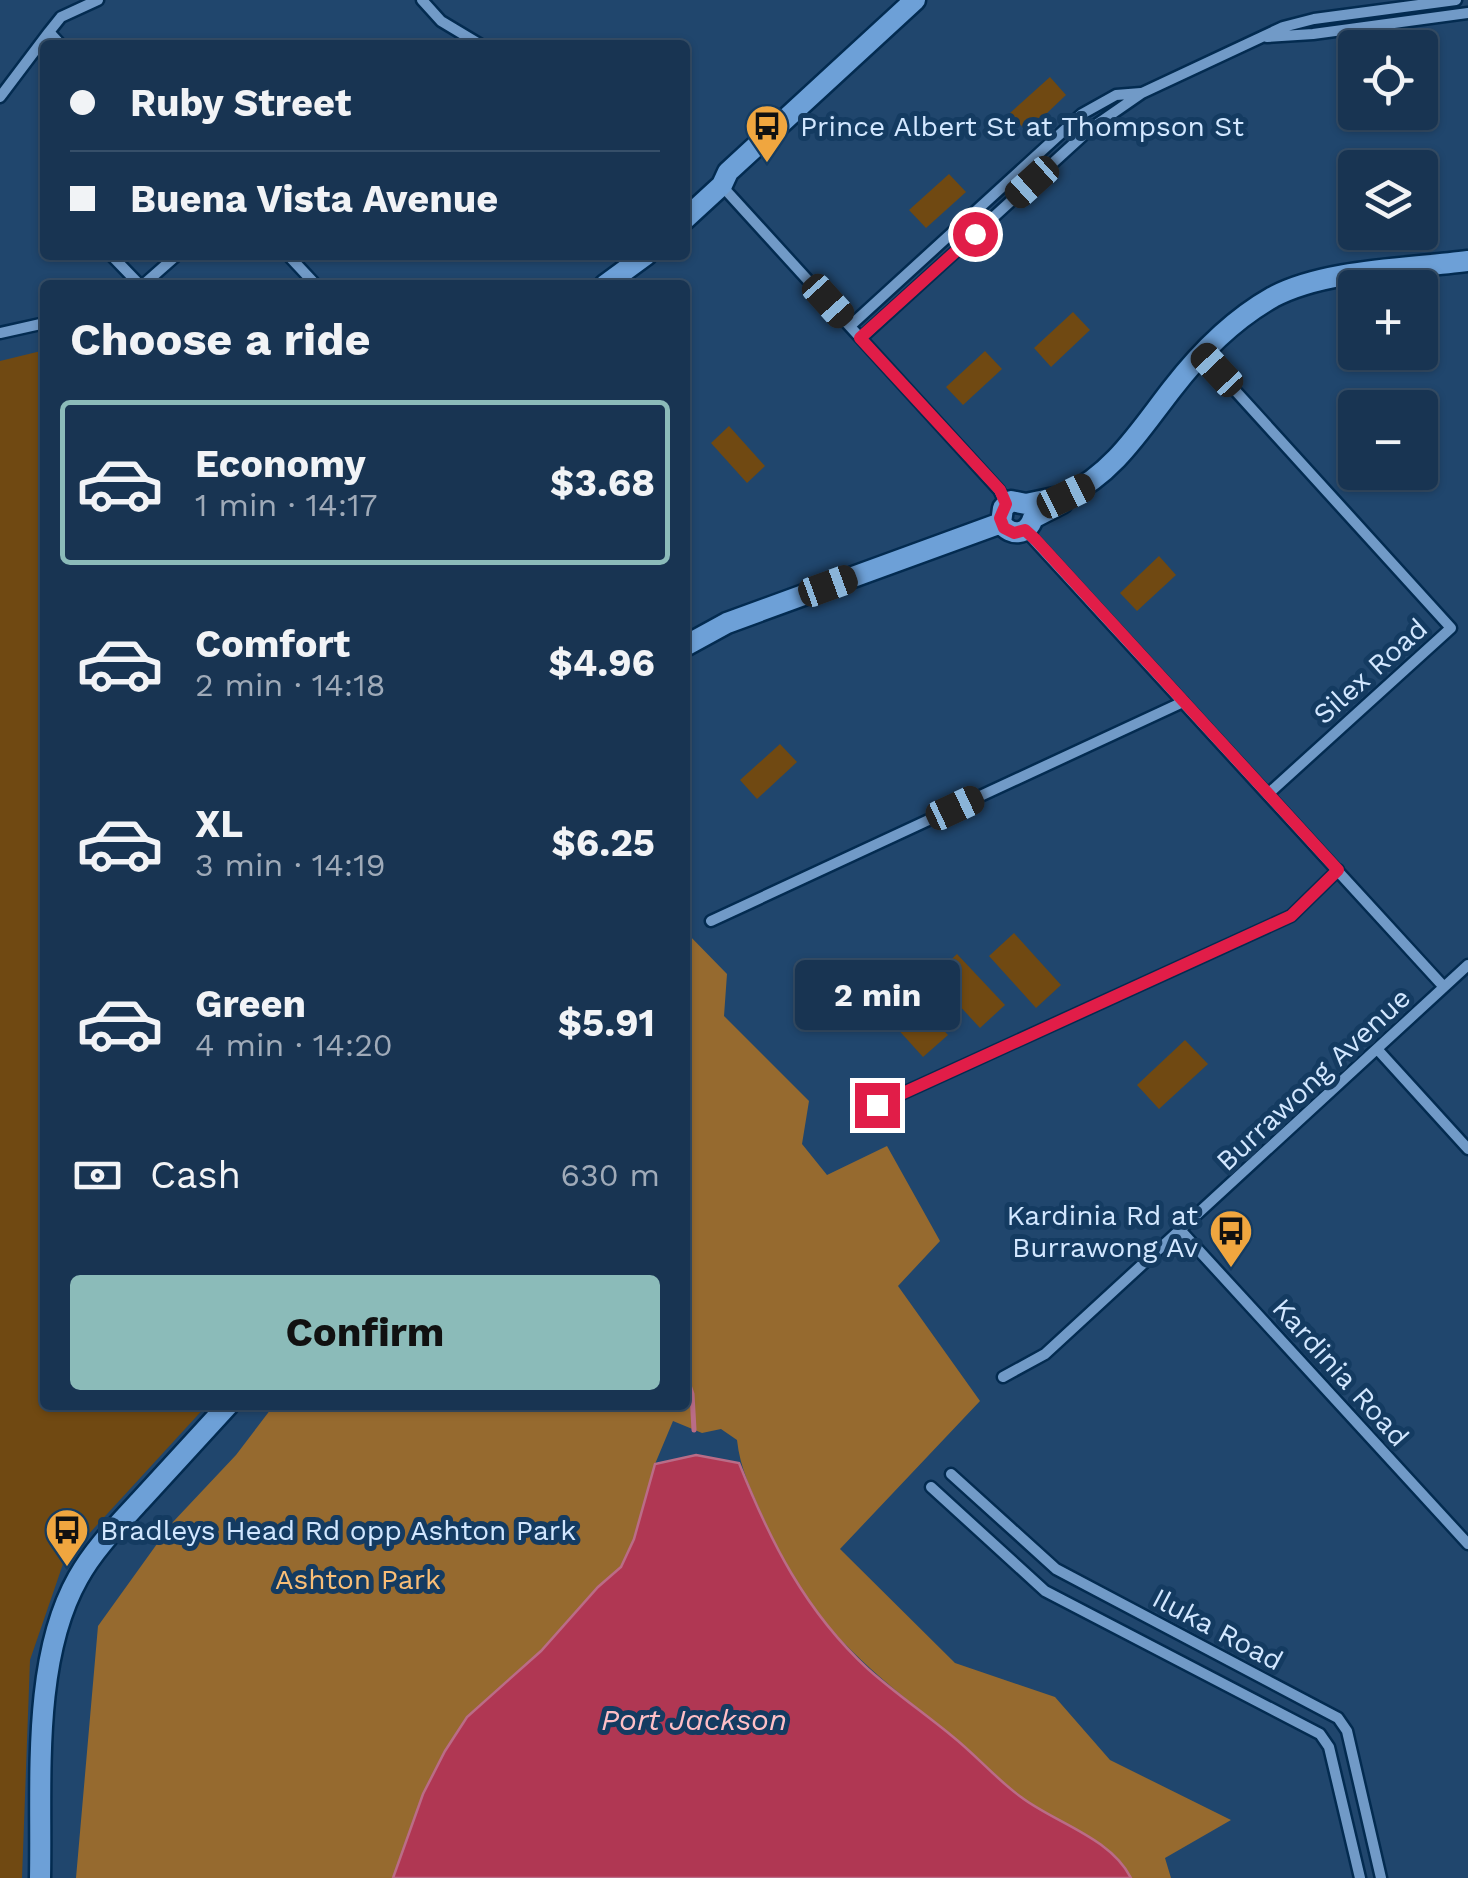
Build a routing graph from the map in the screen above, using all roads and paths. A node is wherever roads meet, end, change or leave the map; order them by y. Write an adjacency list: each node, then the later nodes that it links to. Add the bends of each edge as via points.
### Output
1 (98, 0): 7 (street, via 61,16)
2 (422, 0): 11 (street)
3 (915, 0): 15 (main road, via 728,172)
4 (933, 0): 15 (main road, via 736,180)
5 (1456, 0): 8 (street, via 1314,18)
6 (1468, 14): 8 (street)
7 (49, 32): 9 (street); 10 (street)
8 (1256, 38): 13 (street)
9 (43, 40)
10 (56, 40)
11 (473, 40)
12 (40, 44): 14 (street)
13 (1142, 92): 29 (street, via 1116,96 1082,114); 31 (street, via 1090,129)
14 (0, 96)
15 (722, 185): 16 (main road); 29 (street)
16 (690, 214)
17 (117, 260): 23 (street)
18 (171, 260): 24 (street)
19 (293, 260): 25 (street)
20 (640, 260): 26 (main road)
21 (641, 260): 27 (main road)
22 (1468, 261): 32 (main road, via 1289,290 1245,316)
23 (137, 280)
24 (148, 280)
25 (311, 280)
26 (611, 280)
27 (626, 280)
28 (40, 324): 30 (street)
29 (850, 326): 31 (street)
30 (0, 334)
31 (860, 338): 33 (street)
32 (1202, 354): 33 (main road, via 1105,473); 36 (street, Silex Road, via 1451,628)
33 (1018, 516): 34 (main road, via 727,623); 35 (street)
34 (690, 643)
35 (1183, 702): 36 (street); 38 (street)
36 (1268, 794): 37 (street)
37 (1338, 870): 40 (street); 42 (street, via 1291,916)
38 (711, 921)
39 (1468, 965): 40 (street, Burrawong Avenue)
40 (1444, 987): 41 (street, Burrawong Avenue)
41 (1378, 1050): 43 (street); 44 (street, Burrawong Avenue)
42 (877, 1105)
43 (1468, 1149)
44 (1181, 1231): 45 (street, Burrawong Avenue, via 1045,1354); 49 (street, Kardinia Road)
45 (1003, 1377)
46 (223, 1410): 50 (main road, via 102,1543 68,1600 46,1702)
47 (950, 1474): 52 (street, Iluka Road, via 1056,1569 1338,1718 1348,1731)
48 (931, 1487): 51 (street, Iluka Road, via 1045,1591 1320,1734)
49 (1468, 1544)
50 (40, 1878)
51 (1360, 1878)
52 (1381, 1878)

